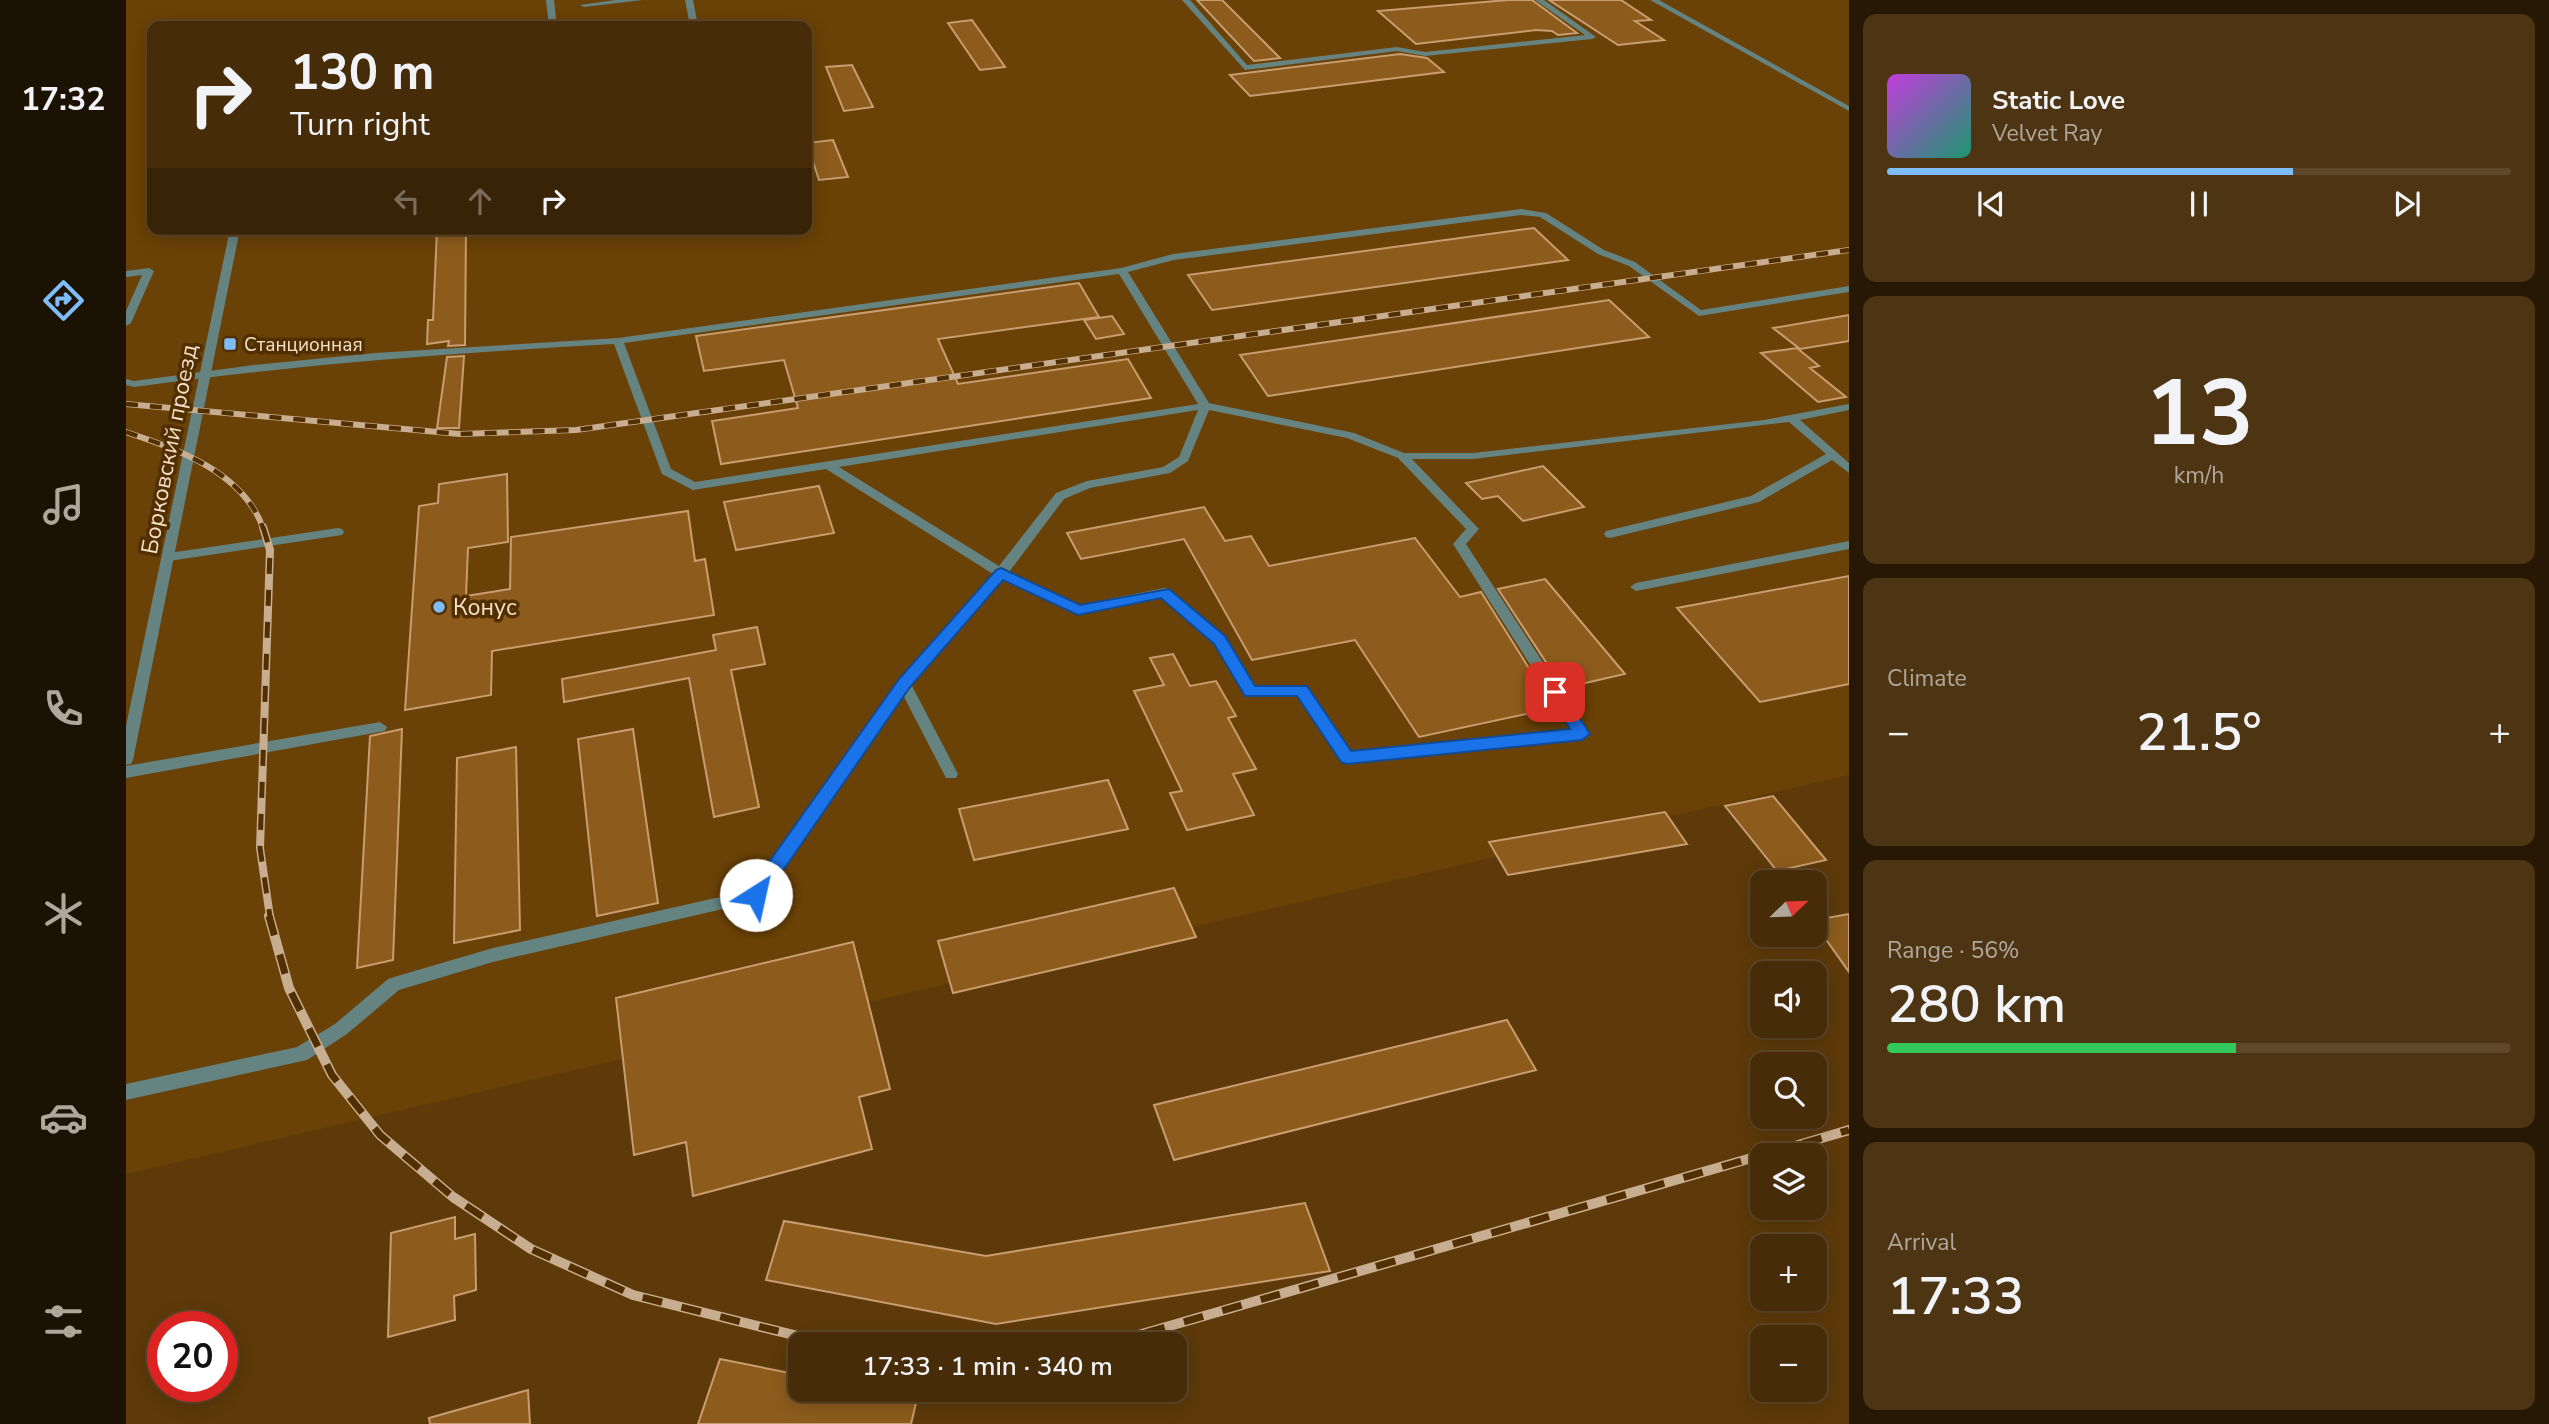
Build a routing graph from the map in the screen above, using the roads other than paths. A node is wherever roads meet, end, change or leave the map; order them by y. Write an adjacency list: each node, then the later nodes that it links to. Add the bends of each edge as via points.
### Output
1 (550, 0): 8 (street)
2 (639, 0): 7 (street)
3 (689, 0): 9 (street)
4 (1186, 0): 5 (street, via 1245,68 1397,49 1425,54 1592,37)
5 (1539, 0)
6 (1654, 0): 10 (street)
7 (584, 5)
8 (552, 21)
9 (693, 21)
10 (1848, 110)
11 (234, 235): 17 (street, Борковский проезд)
12 (1122, 271): 14 (street, via 1173,257 1521,212 1543,215 1601,252 1632,264 1699,313); 16 (street); 19 (street)
13 (126, 274): 15 (street, via 149,271)
14 (1849, 289)
15 (126, 323)
16 (618, 341): 17 (street, via 460,349); 24 (street, via 666,471 693,486)
17 (206, 373): 18 (street); 29 (street, Борковский проезд)
18 (126, 382)
19 (1205, 406): 23 (street, via 1350,435); 24 (street); 30 (street, via 1184,459 1166,470 1087,485 1060,496)
20 (1849, 407): 21 (street)
21 (1791, 418): 22 (street); 23 (street, via 1473,456)
22 (1833, 455): 25 (street); 27 (street, via 1755,499)
23 (1402, 456): 30 (street, via 1472,529 1459,544 1582,734 1347,758 1302,690 1251,692 1219,640 1164,592 1078,610)
24 (828, 465): 30 (street)
25 (1849, 469)
26 (338, 531): 29 (street)
27 (1610, 534)
28 (1849, 545): 31 (street)
29 (169, 557): 34 (street, Борковский проезд)
30 (1001, 573): 32 (street)
31 (1636, 587)
32 (904, 683): 36 (street); 37 (street, via 756,895 494,955 394,984 341,1029 300,1054)
33 (380, 727): 35 (street)
34 (126, 760)
35 (126, 772)
36 (951, 774)
37 (126, 1091)

